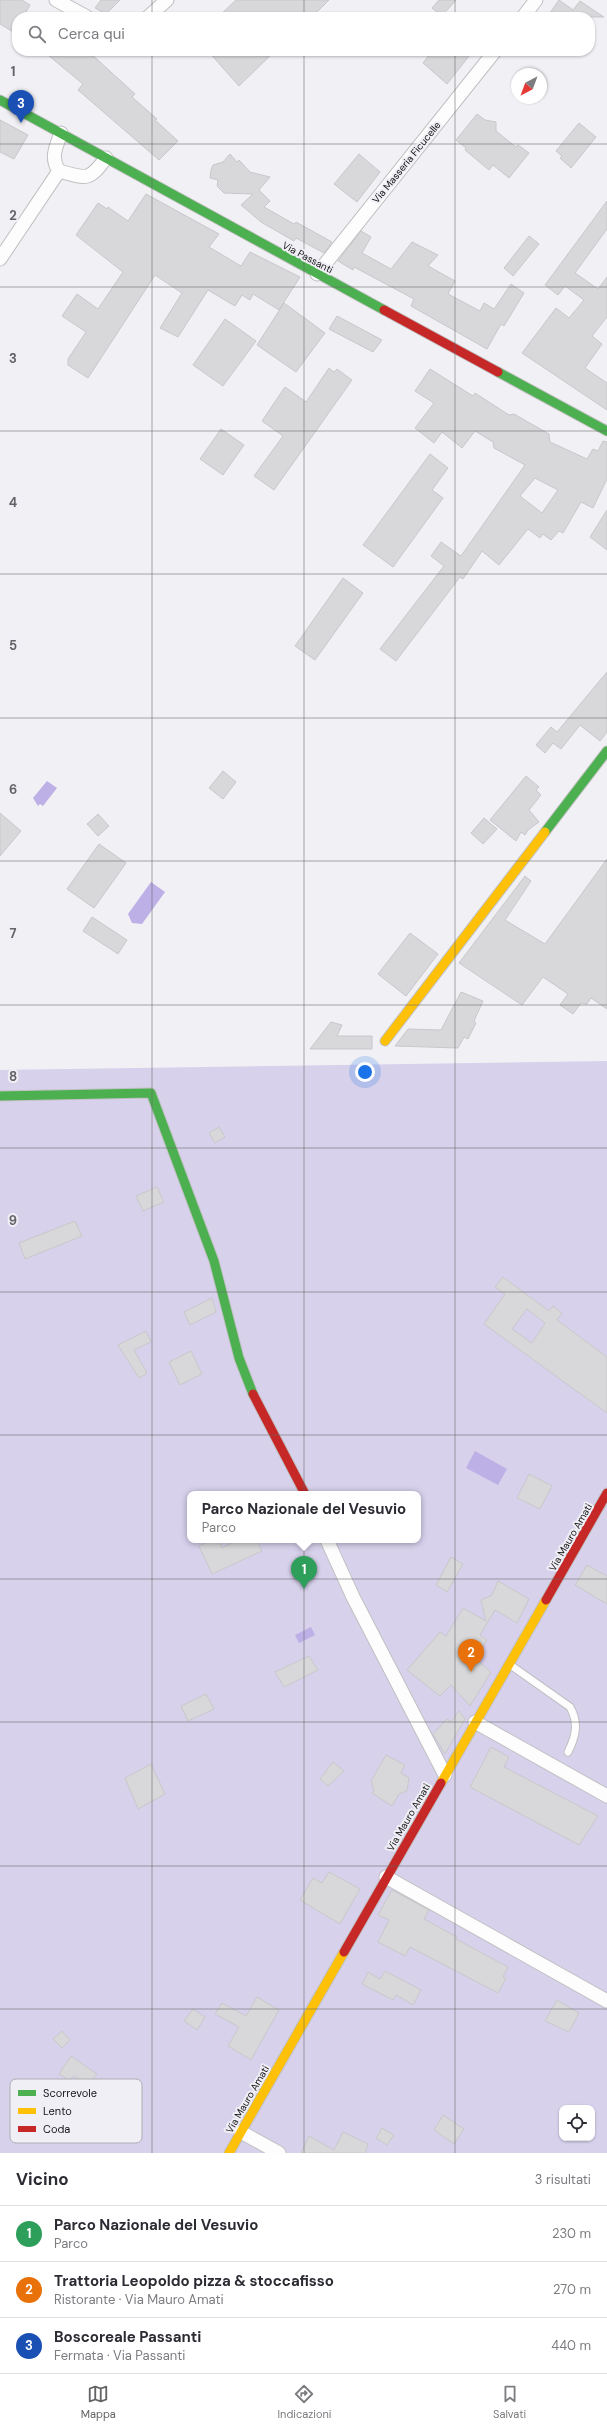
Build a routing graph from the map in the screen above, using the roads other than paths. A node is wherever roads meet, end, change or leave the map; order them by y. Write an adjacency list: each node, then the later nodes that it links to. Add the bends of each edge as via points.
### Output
1 (56, 0): 4 (street)
2 (166, 0): 5 (street)
3 (536, 0): 6 (street)
4 (78, 12)
5 (153, 12)
6 (527, 12)
7 (491, 56): 13 (street, Via Masseria Ficucelle)
8 (0, 100): 9 (street, Via Passanti)
9 (61, 133): 10 (street, Via Passanti); 11 (street, via 54,155)
10 (106, 158): 11 (street, via 93,175 86,178); 13 (street, Via Passanti)
11 (59, 171): 12 (street)
12 (0, 259)
13 (317, 274): 14 (street, Via Passanti)
14 (607, 431)
15 (607, 751): 16 (street)
16 (385, 1041)
17 (0, 1096): 18 (street, via 151,1094 214,1261 240,1358 258,1403)
18 (303, 1491)
19 (607, 1493): 20 (street, Via Mauro Amati)
20 (603, 1510): 22 (street, Via Mauro Amati)
21 (328, 1543): 25 (street, via 353,1597)
22 (509, 1664): 23 (street, Via Mauro Amati); 24 (lane, via 570,1707 575,1716 576,1728 574,1741)
23 (475, 1722): 25 (street, Via Mauro Amati); 26 (street)
24 (568, 1752)
25 (445, 1775): 27 (street, Via Mauro Amati)
26 (607, 1796)
27 (386, 1877): 28 (street); 29 (street, Via Mauro Amati)
28 (607, 2001)
29 (241, 2132): 30 (street, Via Mauro Amati); 31 (street)
30 (229, 2153)
31 (279, 2153)

